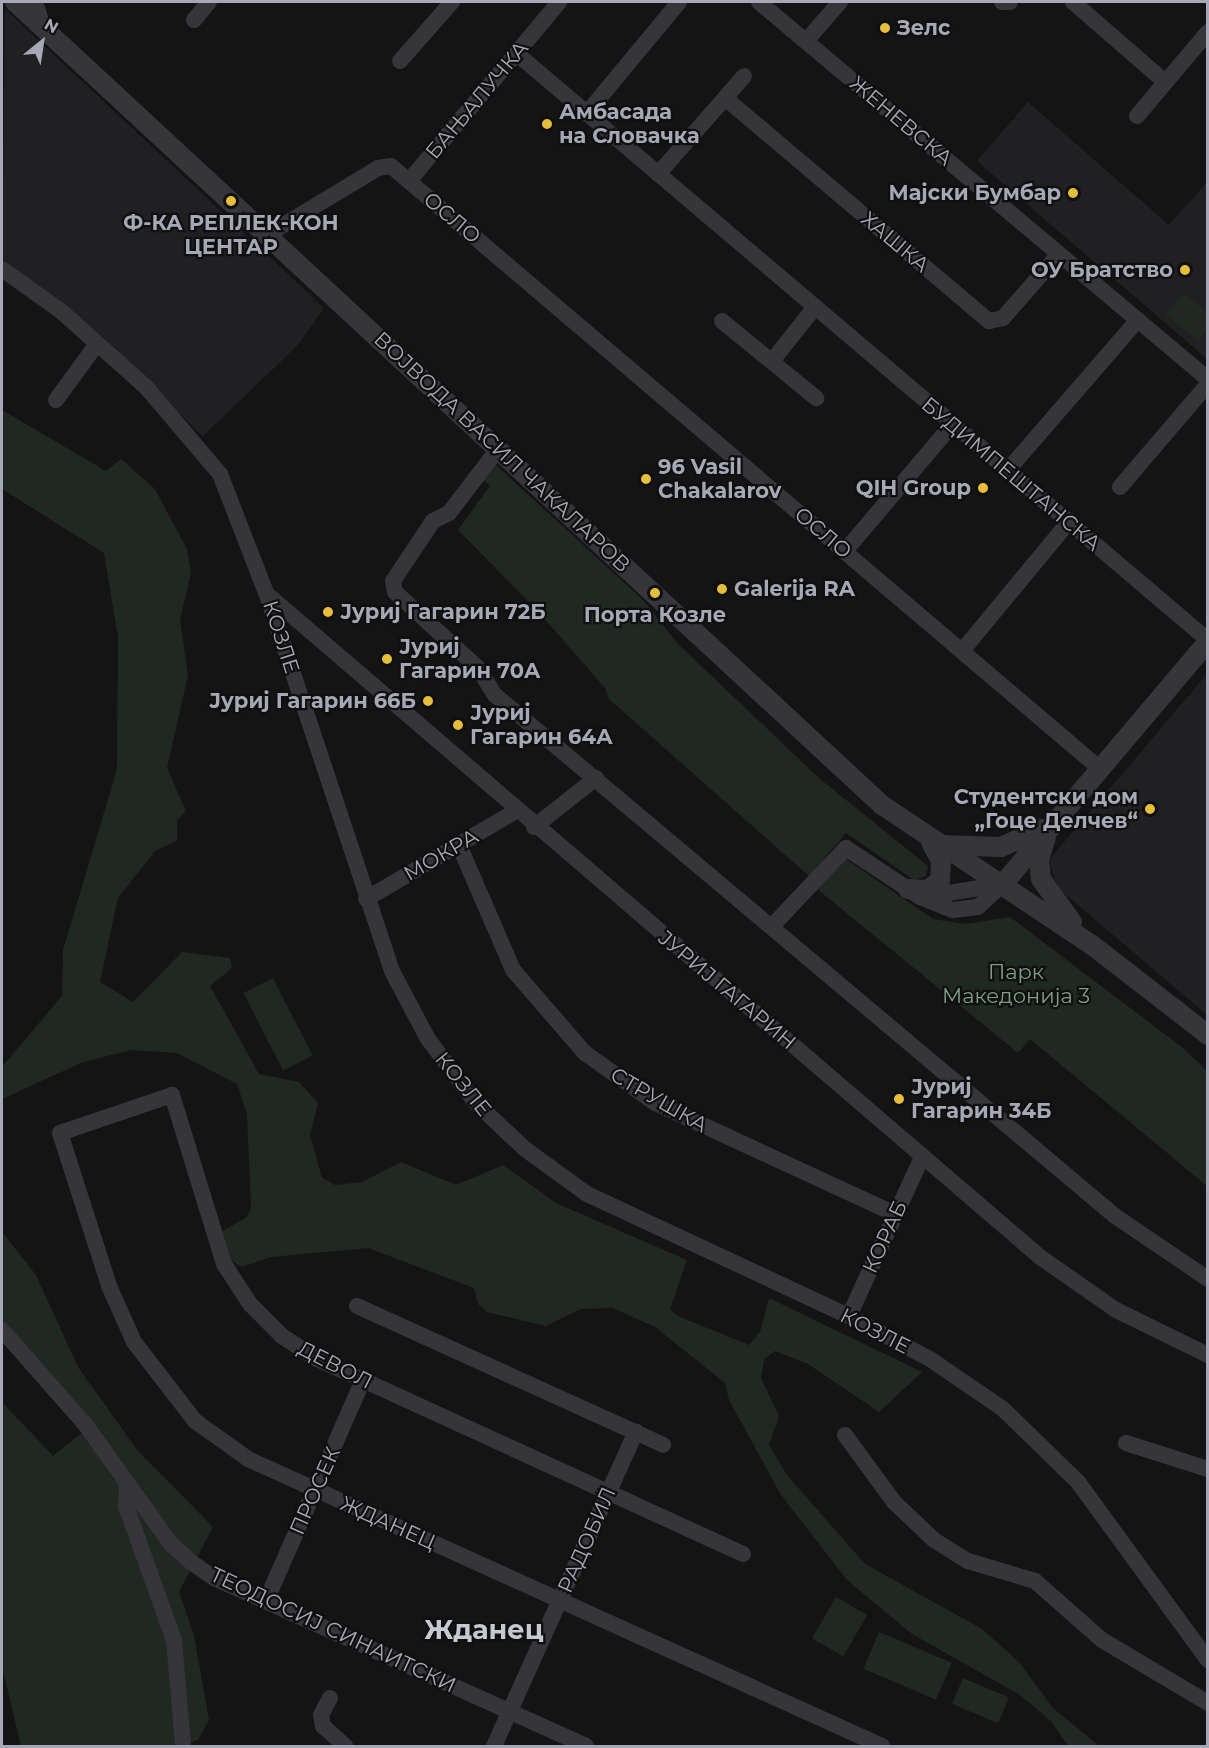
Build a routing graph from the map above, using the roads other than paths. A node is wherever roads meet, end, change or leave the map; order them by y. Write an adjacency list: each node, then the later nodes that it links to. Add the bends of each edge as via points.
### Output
1 (15, 2): 13 (street, ВОЈВОДА ВАСИЛ ЧАКАЛАРОВ)
2 (35, 2): 13 (street)
3 (209, 2): 12 (street)
4 (452, 2): 17 (street)
5 (679, 2): 21 (street)
6 (759, 2): 15 (street, ЖЕНЕВСКА)
7 (840, 2): 15 (street)
8 (1002, 2): 9 (street)
9 (1010, 2)
10 (1072, 2): 19 (street)
11 (551, 4): 16 (street, БАЊАЛУЧКА)
12 (194, 20)
13 (44, 29): 25 (street, ВОЈВОДА ВАСИЛ ЧАКАЛАРОВ)
14 (1208, 32): 19 (street)
15 (806, 41): 26 (street, ЖЕНЕВСКА)
16 (516, 53): 21 (street, БУДИМПЕШТАНСКА); 24 (street, БАЊАЛУЧКА)
17 (400, 61)
18 (744, 76): 20 (street)
19 (1165, 82): 22 (street)
20 (725, 98): 23 (street); 26 (street, ХАШКА, via 989,321 1003,318)
21 (587, 113): 23 (street, БУДИМПЕШТАНСКА)
22 (1137, 116)
23 (658, 174): 28 (street, БУДИМПЕШТАНСКА)
24 (409, 181): 25 (street, via 391,166 378,168); 41 (street, ОСЛО)
25 (267, 236): 37 (street, ВОЈВОДА ВАСИЛ ЧАКАЛАРОВ)
26 (1059, 254): 29 (street, ЖЕНЕВСКА)
27 (2, 269): 31 (street, КОЗЛЕ)
28 (815, 307): 32 (street); 36 (street, БУДИМПЕШТАНСКА)
29 (1137, 320): 33 (street, ЖЕНЕВСКА); 38 (street)
30 (722, 321): 32 (street)
31 (98, 344): 35 (street); 42 (street, КОЗЛЕ, via 207,455 229,494)
32 (772, 361): 34 (street)
33 (1208, 381): 39 (street)
34 (816, 398)
35 (56, 400)
36 (952, 424): 38 (street, БУДИМПЕШТАНСКА); 41 (street)
37 (498, 449): 46 (street, via 449,513 433,521 393,586 478,668 495,695); 50 (street, ВОЈВОДА ВАСИЛ ЧАКАЛАРОВ, via 858,782)
38 (1007, 471): 40 (street, БУДИМПЕШТАНСКА)
39 (1119, 487)
40 (1068, 523): 43 (street, БУДИМПЕШТАНСКА); 44 (street)
41 (845, 551): 44 (street, ОСЛО)
42 (267, 595): 47 (street, ЈУРИЈ ГАГАРИН); 54 (street, КОЗЛЕ)
43 (1208, 640): 45 (street)
44 (962, 651): 45 (street, ОСЛО)
45 (1099, 768): 48 (street)
46 (596, 778): 49 (street); 55 (street)
47 (516, 811): 49 (street, ЈУРИЈ ГАГАРИН); 51 (street, МОКРА)
48 (1055, 821): 50 (street, via 1001,847); 52 (street); 56 (street, via 1039,860 1041,879)
49 (534, 827): 59 (street, ЈУРИЈ ГАГАРИН)
50 (931, 842): 52 (street, ВОЈВОДА ВАСИЛ ЧАКАЛАРОВ); 53 (street, via 942,867 940,880 931,889)
51 (459, 845): 54 (street, МОКРА); 60 (street, СТРУШКА, via 513,970 585,1053 664,1108)
52 (1003, 884): 53 (street); 56 (street, ВОЈВОДА ВАСИЛ ЧАКАЛАРОВ)
53 (914, 893): 55 (street, via 856,852 843,849)
54 (366, 899): 63 (street, КОЗЛЕ, via 393,973 422,1030 462,1087 507,1135 566,1180 615,1209)
55 (773, 925): 61 (street, via 1115,1216)
56 (1092, 945): 57 (street)
57 (1208, 1035)
58 (60, 1133): 66 (street, ДЕВОЛ, via 172,1095 224,1264 250,1304 282,1336); 73 (street, ЖДАНЕЦ, via 109,1286 134,1342 162,1384 195,1421 248,1459)
59 (922, 1157): 60 (street, КОРАБ); 65 (street, ЈУРИЈ ГАГАРИН, via 1067,1278 1136,1322)
60 (896, 1214): 63 (street, КОРАБ)
61 (1208, 1280)
62 (357, 1306): 67 (street)
63 (849, 1316): 78 (street, КОЗЛЕ, via 968,1383 1043,1444 1137,1558)
64 (2, 1330): 72 (street, ТЕОДОСИЈ СИНАИТСКИ, via 85,1424)
65 (1208, 1355)
66 (363, 1380): 73 (street, ПРОСЕК); 74 (street, ДЕВОЛ)
67 (636, 1432): 70 (street); 74 (street, РАДОБИЛ)
68 (845, 1436): 80 (street, via 894,1502 934,1540 968,1561 1035,1581 1102,1640)
69 (1126, 1443): 71 (street)
70 (663, 1445)
71 (1208, 1469)
72 (127, 1483): 76 (street, ТЕОДОСИЈ СИНАИТСКИ, via 171,1544 191,1562); 82 (street, via 126,1506 174,1640)
73 (315, 1490): 76 (street, ПРОСЕК); 77 (street, ЖДАНЕЦ)
74 (609, 1491): 75 (street, ДЕВОЛ); 77 (street, РАДОБИЛ)
75 (743, 1554)
76 (266, 1600): 81 (street, ТЕОДОСИЈ СИНАИТСКИ)
77 (560, 1600): 81 (street, РАДОБИЛ); 86 (street, ЖДАНЕЦ)
78 (1208, 1660)
79 (330, 1698): 83 (street, via 321,1715 323,1726)
80 (1208, 1703)
81 (510, 1712): 84 (street, РАДОБИЛ); 85 (street, ТЕОДОСИЈ СИНАИТСКИ)
82 (183, 1746)
83 (345, 1746)
84 (494, 1746)
85 (586, 1746)
86 (882, 1746)

